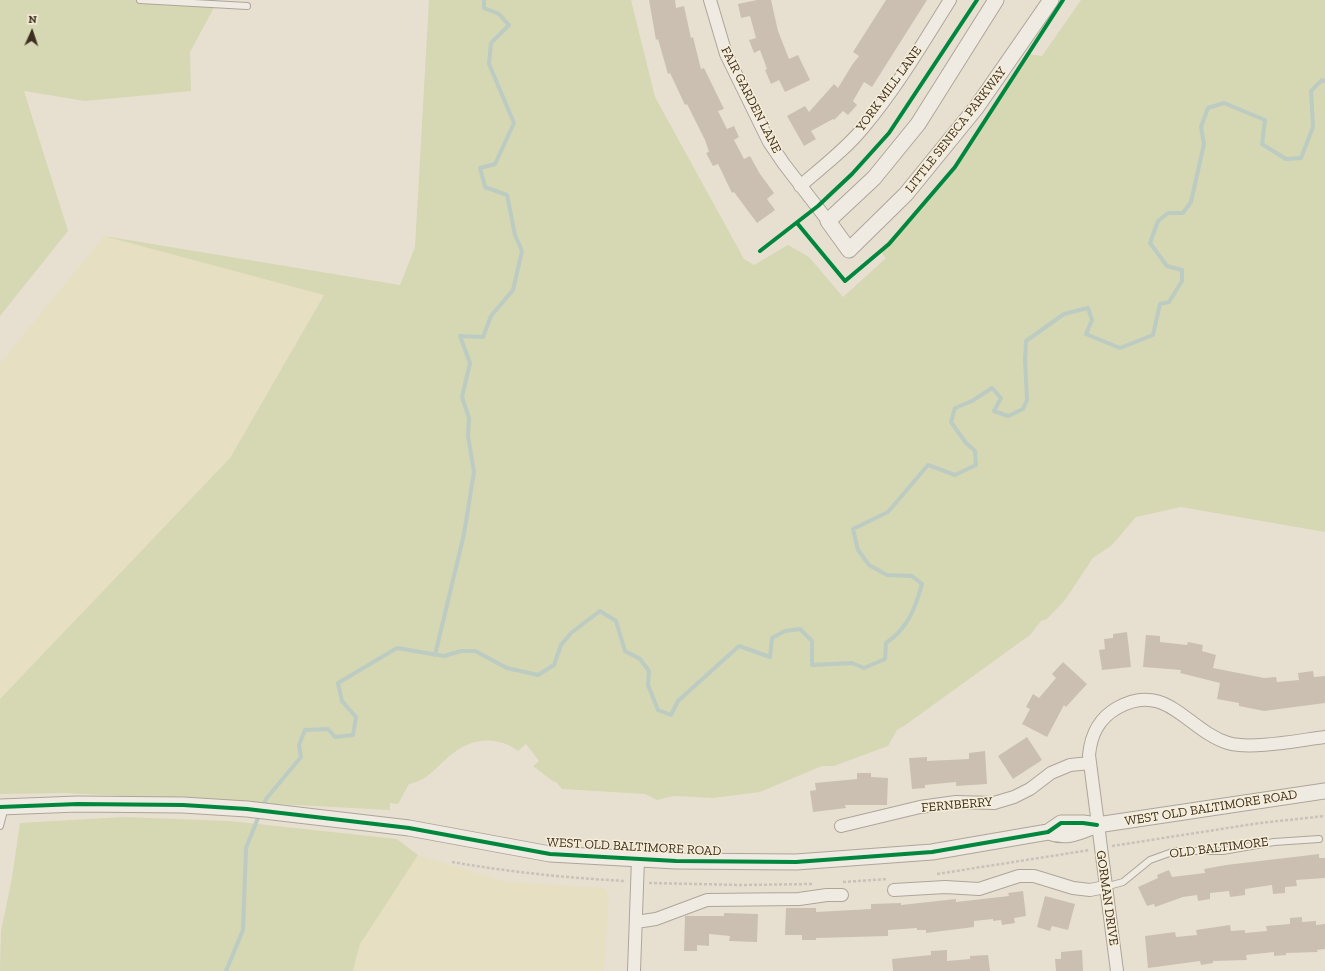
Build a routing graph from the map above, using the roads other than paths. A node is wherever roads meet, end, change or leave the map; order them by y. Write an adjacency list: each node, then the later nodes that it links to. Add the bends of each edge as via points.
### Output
1 (140, 0): 6 (lane)
2 (710, 0): 7 (street, FAIR GARDEN LANE, via 726,54 742,88 769,142)
3 (950, 0): 7 (street, YORK MILL LANE, via 916,54 862,129)
4 (996, 0): 8 (street, via 918,124 874,178)
5 (1052, 0): 9 (street, LITTLE SENECA PARKWAY, via 971,114 906,194)
6 (247, 6)
7 (800, 186): 8 (street, FAIR GARDEN LANE)
8 (828, 221): 9 (street, FAIR GARDEN LANE)
9 (849, 250)
10 (1325, 738): 11 (street, GORMAN DRIVE, via 1252,745 1228,743 1204,730 1169,704 1135,700 1108,713 1099,723 1091,738)
11 (1090, 763): 14 (street, GORMAN DRIVE); 16 (street, FERNBERRY, via 1070,765 1051,773 1030,789 994,803 956,802 920,807)
12 (1325, 791): 14 (street, WEST OLD BALTIMORE ROAD)
13 (3, 807): 15 (lane); 18 (street, WEST OLD BALTIMORE ROAD, via 78,804 247,809 409,828 550,854)
14 (1097, 825): 18 (street, WEST OLD BALTIMORE ROAD, via 1083,822 1061,823 1048,832 932,852 796,862); 19 (street, GORMAN DRIVE)
15 (0, 826)
16 (841, 826)
17 (1319, 838): 19 (lane, OLD BALTIMORE, via 1274,842 1223,851 1175,851 1150,860 1123,882)
18 (638, 860): 22 (street)
19 (1105, 886): 20 (street, via 1090,890 1073,888 1034,876 1019,876 980,889 945,887); 24 (street, GORMAN DRIVE)
20 (894, 890)
21 (842, 895): 22 (street, via 799,899 707,900 656,919)
22 (636, 922): 23 (street)
23 (634, 971)
24 (1116, 971)

